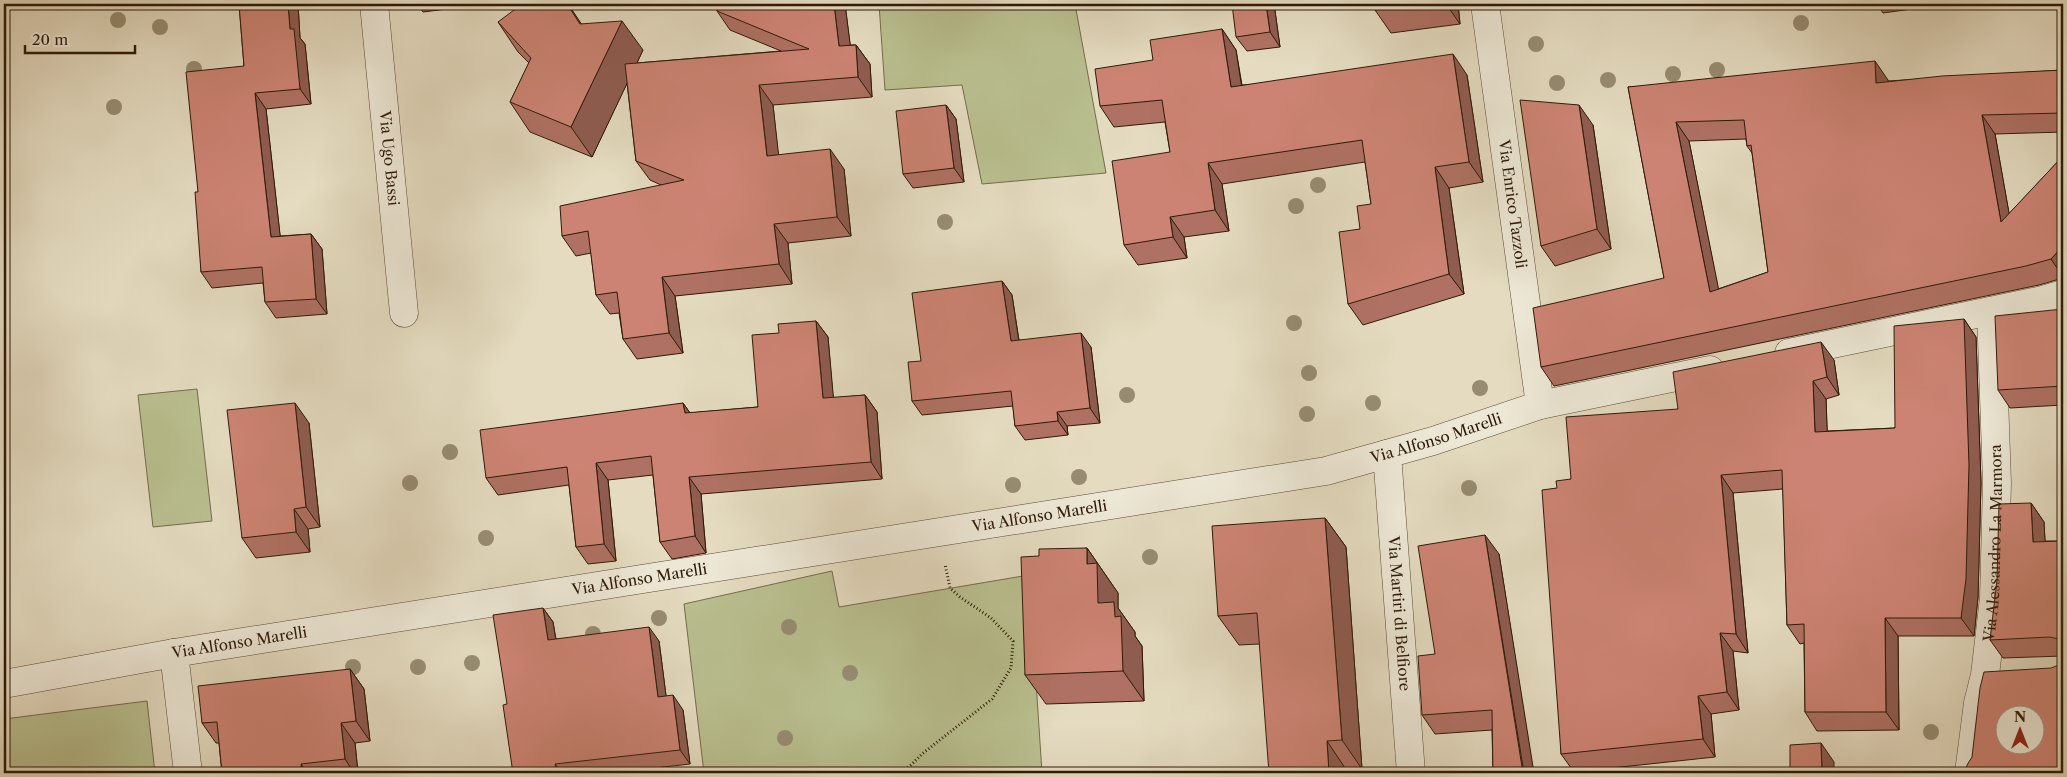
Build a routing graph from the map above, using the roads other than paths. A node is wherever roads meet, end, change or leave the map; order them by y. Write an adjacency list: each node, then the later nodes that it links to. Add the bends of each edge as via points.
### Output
1 (374, 4): 5 (street, Via Ugo Bassi)
2 (1485, 4): 8 (street, Via Enrico Tazzoli)
3 (2063, 294): 4 (street)
4 (1991, 311): 6 (street); 14 (street, Via Alessandro La Marmora, via 1997,483 1994,598 1998,675 1978,702)
5 (404, 313)
6 (1761, 359)
7 (1732, 365): 8 (street, Via Alfonso Marelli)
8 (1540, 405): 9 (street, Via Alfonso Marelli)
9 (1387, 454): 10 (street, Via Alfonso Marelli, via 1326,471); 13 (street, Via Martiri di Belfiore)
10 (174, 653): 11 (street, Via Alfonso Marelli); 12 (street)
11 (4, 684)
12 (188, 773)
13 (1411, 773)
14 (1969, 773)

